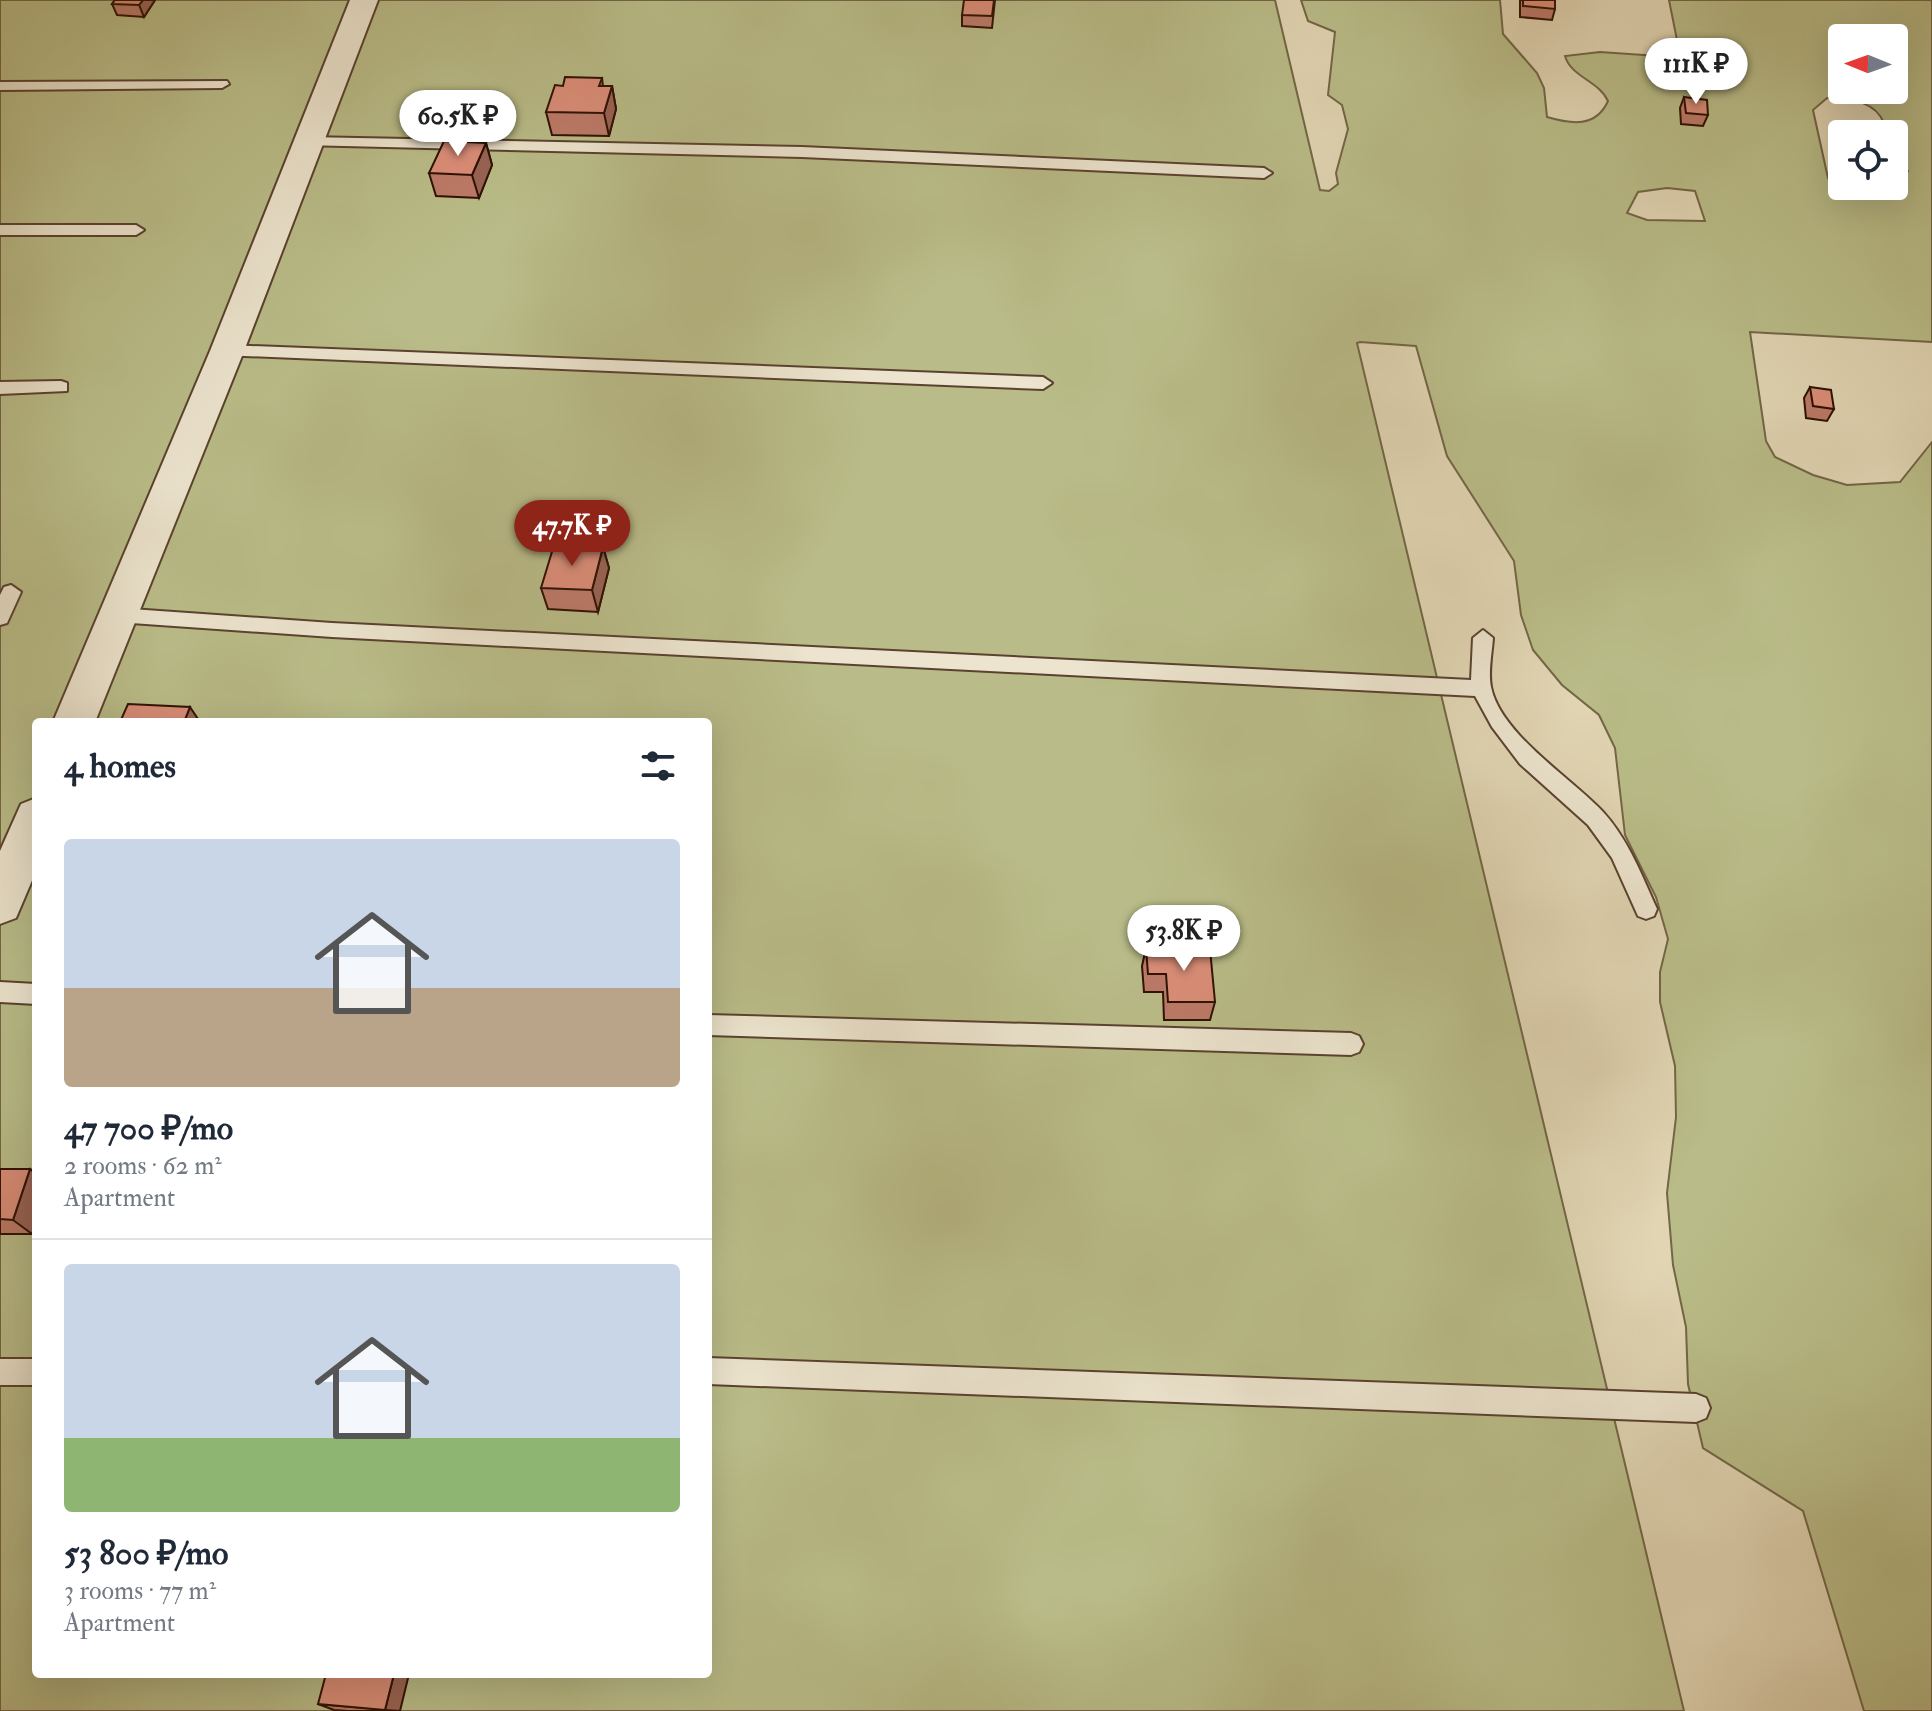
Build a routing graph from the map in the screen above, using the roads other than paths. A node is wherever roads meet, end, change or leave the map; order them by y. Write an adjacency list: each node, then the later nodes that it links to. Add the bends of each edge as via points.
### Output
1 (364, 0): 4 (street)
2 (222, 84): 3 (lane)
3 (0, 86)
4 (307, 142): 5 (lane, via 802,152); 8 (street)
5 (1264, 173)
6 (0, 230): 7 (lane)
7 (136, 230)
8 (227, 351): 9 (lane); 13 (street)
9 (1043, 383)
10 (61, 387): 11 (lane)
11 (0, 388)
12 (11, 592): 14 (lane)
13 (117, 615): 16 (lane); 17 (street)
14 (0, 618)
15 (1483, 638): 16 (lane)
16 (1481, 688): 20 (lane, via 1527,758 1596,819 1621,853)
17 (76, 718)
18 (32, 826): 19 (street)
19 (0, 905)
20 (1646, 909)
21 (0, 992): 22 (lane)
22 (32, 994)
23 (712, 1025): 24 (lane)
24 (1351, 1044)
25 (712, 1371): 28 (lane)
26 (0, 1372): 27 (lane)
27 (32, 1372)
28 (1696, 1408)

